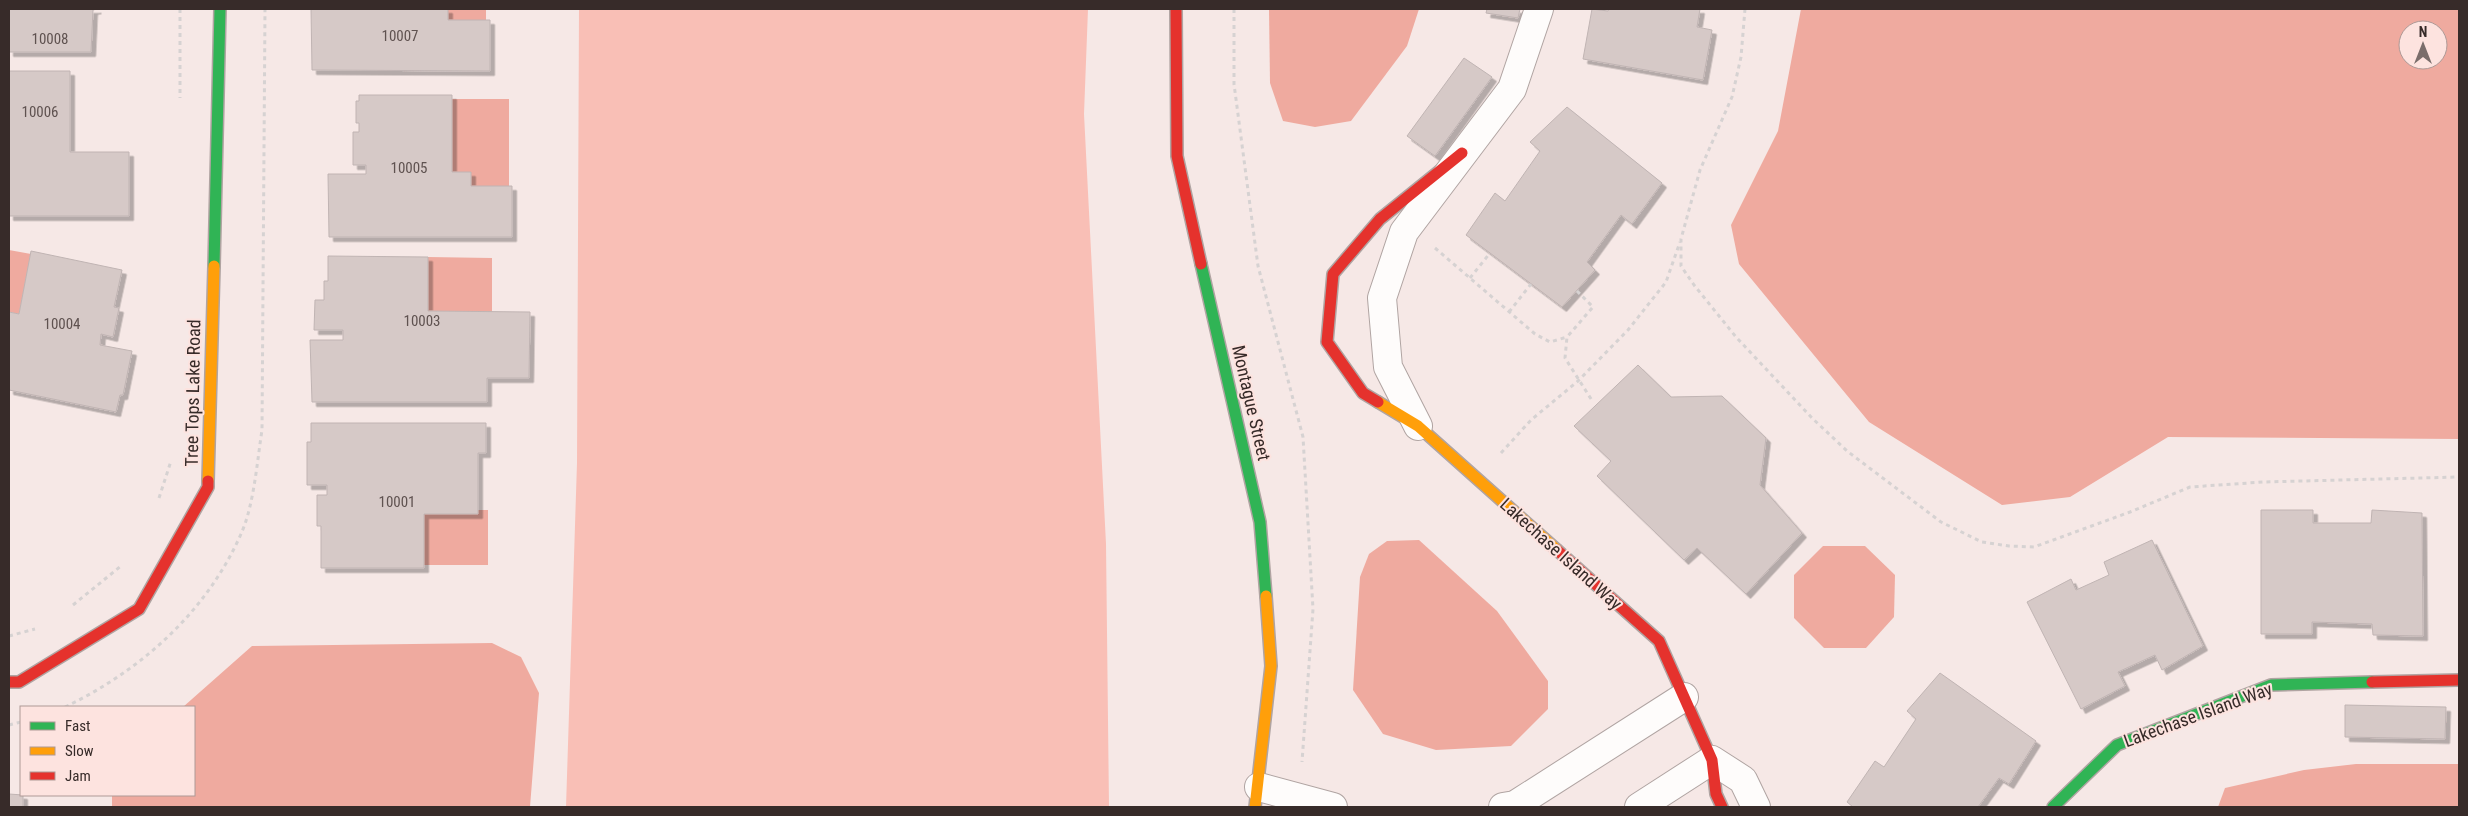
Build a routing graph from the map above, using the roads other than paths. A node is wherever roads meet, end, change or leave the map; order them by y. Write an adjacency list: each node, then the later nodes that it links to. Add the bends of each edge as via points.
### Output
1 (220, 9): 7 (street, Tree Tops Lake Road, via 208,488 139,610 19,682)
2 (1176, 9): 10 (street, Montague Street, via 1177,156 1260,522 1271,666)
3 (1539, 9): 4 (street, Lakechase Island Way, via 1512,89)
4 (1462, 153): 5 (street, Lakechase Island Way, via 1404,232 1382,298 1388,368); 5 (street, Lakechase Island Way, via 1380,219 1334,274 1328,342 1363,393)
5 (1418, 426): 8 (street, Lakechase Island Way, via 1659,641)
6 (2459, 680): 16 (street, Lakechase Island Way, via 2271,684 2116,745)
7 (9, 682)
8 (1684, 697): 9 (street, Lakechase Island Way); 11 (street)
9 (1712, 760): 13 (street); 14 (street, Lakechase Island Way, via 1716,794); 15 (street, via 1743,780)
10 (1257, 797): 12 (street, via 1297,798)
11 (1512, 806)
12 (1333, 807)
13 (1639, 807)
14 (1722, 807)
15 (1756, 807)
16 (2053, 807)

